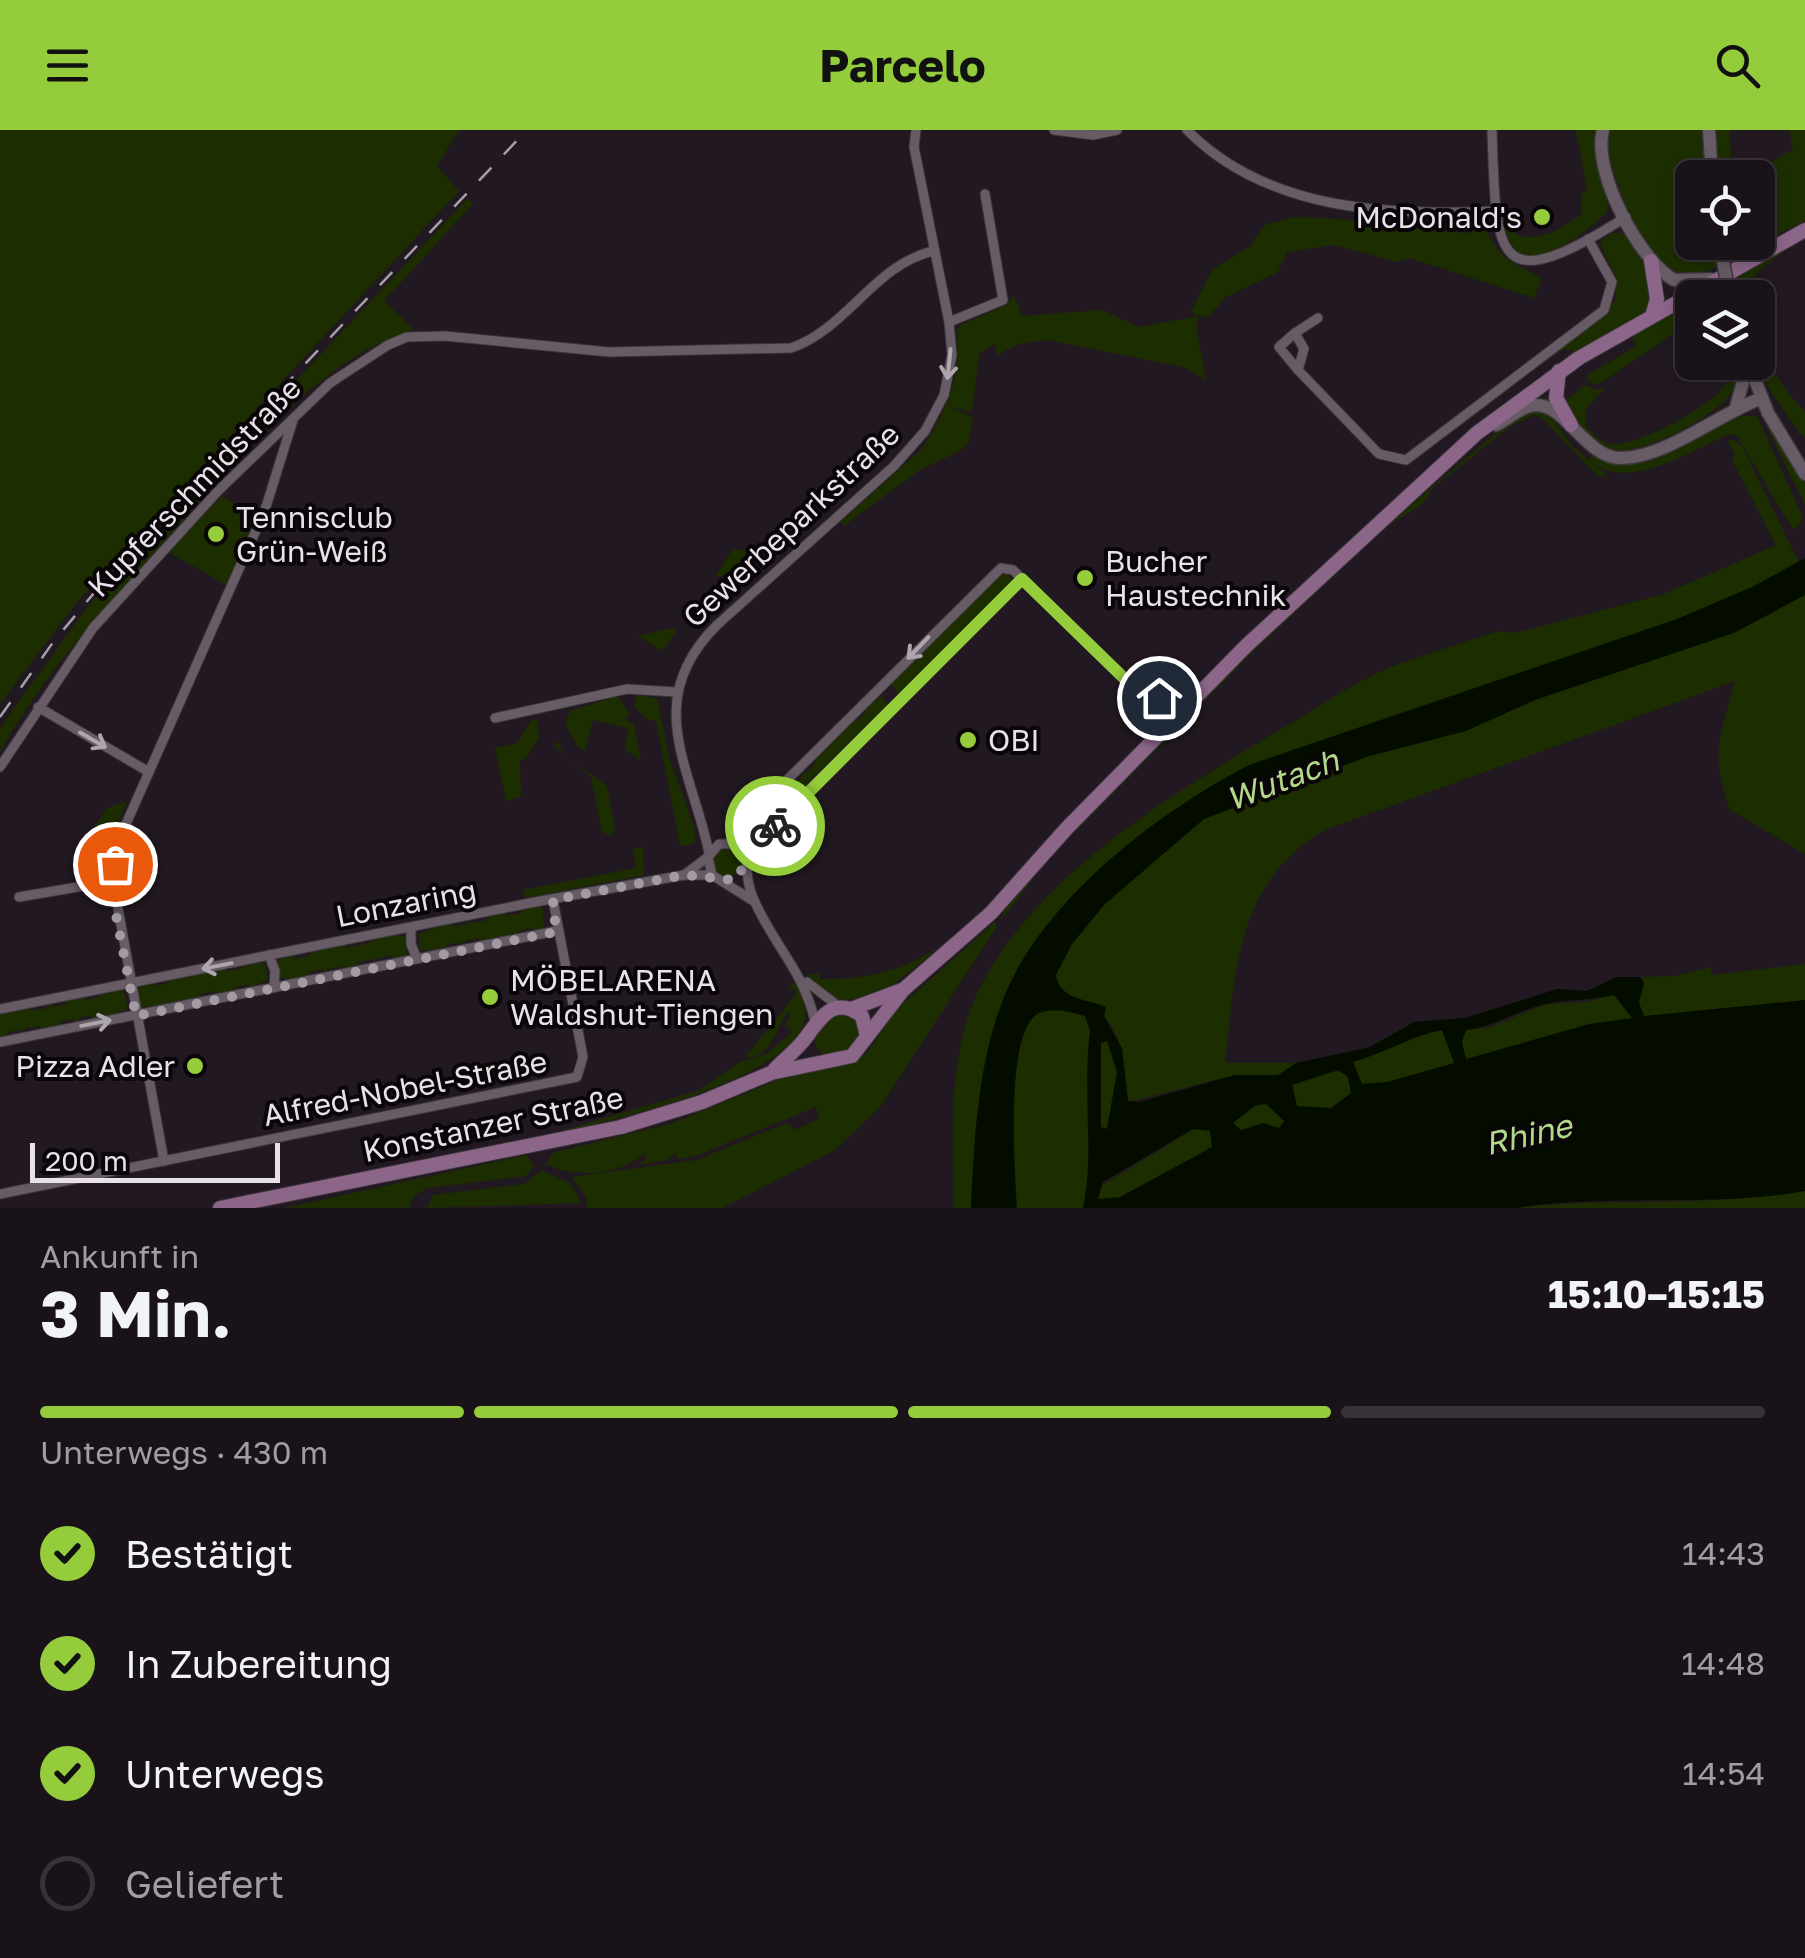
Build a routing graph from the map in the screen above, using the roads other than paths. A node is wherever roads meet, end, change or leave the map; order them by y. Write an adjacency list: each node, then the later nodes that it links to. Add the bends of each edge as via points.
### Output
1 (916, 130): 14 (street, Gewerbeparkstraße)
2 (1054, 130): 3 (street)
3 (1117, 130)
4 (1187, 130): 10 (street, via 1238,167 1312,199 1402,213)
5 (1492, 130): 10 (street)
6 (1603, 130): 11 (main road, via 1600,164)
7 (1709, 130): 8 (main road)
8 (1711, 160)
9 (986, 194): 19 (street, via 1003,300)
10 (1495, 210): 13 (street, via 1501,242 1524,261 1549,261)
11 (1626, 217): 13 (street); 15 (main road)
12 (1805, 230): 16 (main road)
13 (1588, 239): 22 (street, via 1612,282 1604,310 1406,460 1379,454)
14 (933, 251): 19 (street, Gewerbeparkstraße); 27 (street, Kupferschmidstraße, via 909,259 815,340 791,348 609,352 408,337 364,358)
15 (1651, 262): 16 (main road, via 1674,280); 17 (main road, via 1657,298)
16 (1712, 279): 17 (main road)
17 (1652, 313): 21 (main road)
18 (1318, 318): 20 (street)
19 (949, 322): 34 (street, Gewerbeparkstraße, one-way to 34, via 950,374 925,432 703,638)
20 (1295, 334): 22 (street, via 1304,349); 22 (street, via 1279,347)
21 (1568, 365): 28 (main road, via 1556,398); 29 (main road)
22 (1298, 370)
23 (1743, 380): 26 (main road)
24 (1755, 380): 25 (main road)
25 (1762, 398): 26 (main road); 30 (main road)
26 (1736, 407): 28 (main road, via 1627,458 1605,456)
27 (293, 417): 36 (street, Kupferschmidstraße, via 93,628); 39 (street, via 265,510)
28 (1570, 425): 29 (main road, via 1536,406)
29 (1477, 434): 61 (main road, via 1246,646 991,913)
30 (1805, 474)
31 (1022, 579): 32 (street); 33 (street, one-way to 33, via 1009,567 987,578); 35 (street)
32 (1130, 684)
33 (881, 686): 35 (street); 40 (street, via 785,782)
34 (676, 692): 37 (street, via 627,689); 41 (street, Gewerbeparkstraße, via 679,748)
35 (899, 703): 40 (street)
36 (38, 708): 38 (street, Kupferschmidstraße); 39 (street, one-way to 39)
37 (495, 718)
38 (0, 767)
39 (149, 772): 49 (street, via 122,833)
40 (792, 807): 42 (street)
41 (704, 822): 43 (street, Gewerbeparkstraße); 44 (street, Gewerbeparkstraße)
42 (766, 834): 43 (street); 45 (street)
43 (730, 844): 44 (street); 45 (street, Gewerbeparkstraße)
44 (709, 855): 47 (street); 48 (street, Gewerbeparkstraße)
45 (746, 860): 46 (street)
46 (744, 872): 50 (street); 53 (street)
47 (684, 875): 48 (street, Lonzaring); 52 (street, Lonzaring)
48 (712, 875): 50 (street)
49 (113, 881): 51 (street); 59 (street)
50 (728, 881): 53 (street)
51 (19, 897)
52 (553, 900): 54 (street, Lonzaring); 55 (street)
53 (754, 902): 58 (street)
54 (411, 928): 56 (street, Lonzaring); 57 (street)
55 (556, 932): 57 (street, Lonzaring); 70 (street, Alfred-Nobel-Straße, via 583,1057 582,1072 570,1080)
56 (268, 956): 59 (street, Lonzaring, one-way to 59); 60 (street)
57 (417, 960): 60 (street, Lonzaring)
58 (803, 978): 62 (street); 65 (street)
59 (130, 983): 63 (street, Lonzaring); 64 (street)
60 (274, 988): 64 (street, Lonzaring)
61 (904, 990): 62 (main road, Konstanzer Straße); 66 (main road)
62 (846, 1008): 65 (main road, Konstanzer Straße); 66 (main road, via 865,1021)
63 (0, 1009)
64 (136, 1016): 67 (street, Lonzaring, one-way to 64); 70 (street)
65 (812, 1027): 68 (main road, via 813,1050); 69 (main road, Konstanzer Straße)
66 (867, 1037): 68 (main road, Konstanzer Straße, via 852,1056)
67 (0, 1042)
68 (828, 1060): 69 (main road, Konstanzer Straße)
69 (770, 1073): 72 (main road, Konstanzer Straße, via 621,1127)
70 (164, 1161): 71 (street, Alfred-Nobel-Straße)
71 (0, 1194)
72 (220, 1208)

